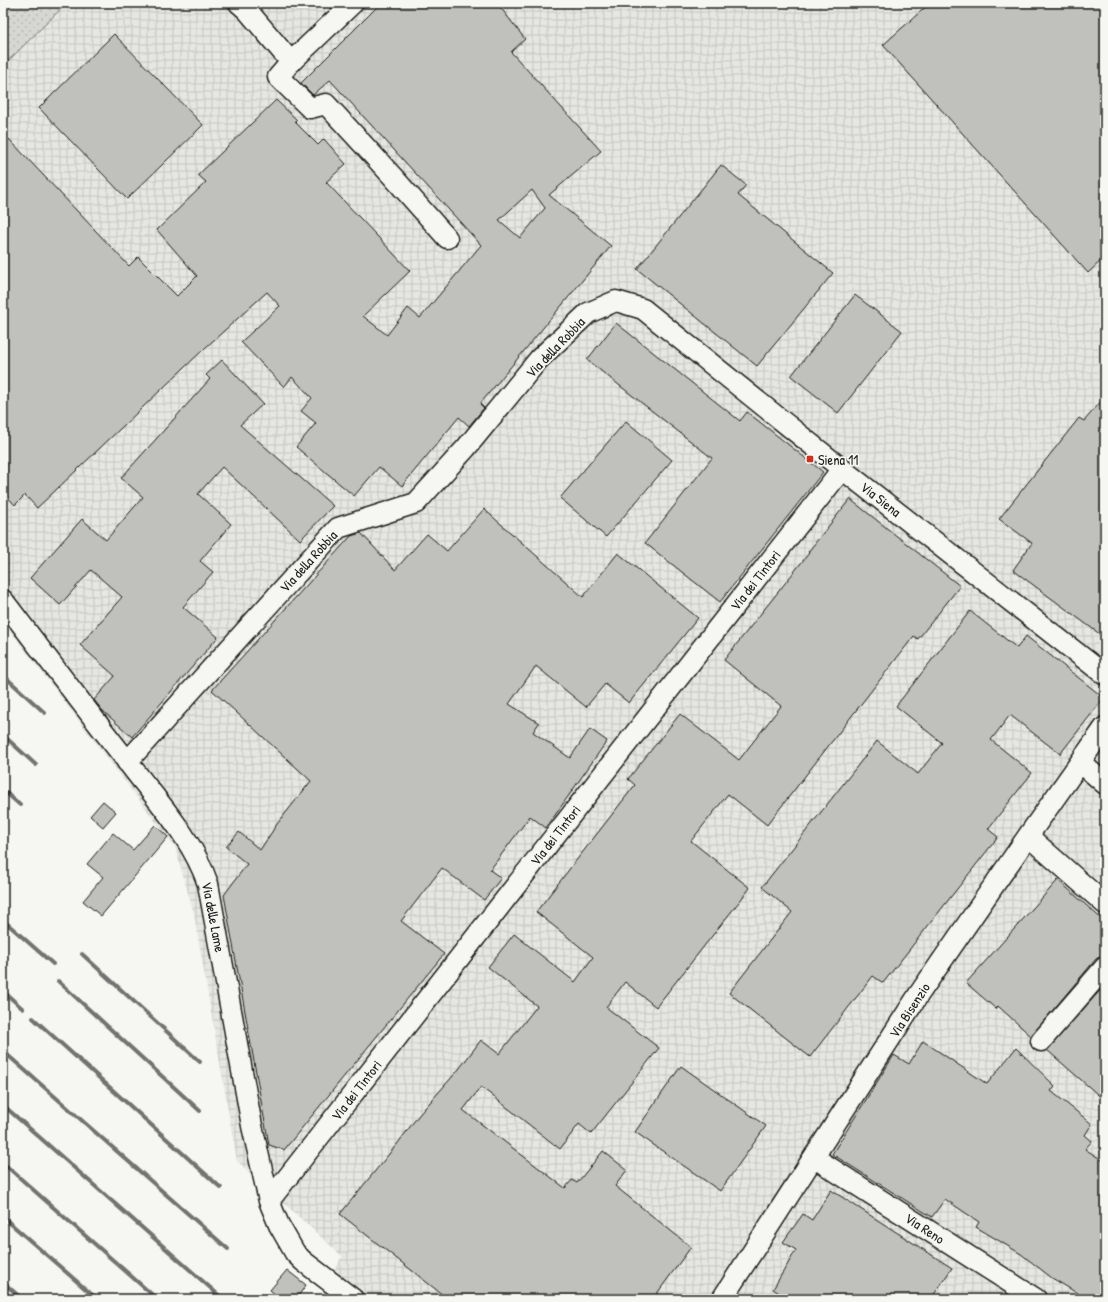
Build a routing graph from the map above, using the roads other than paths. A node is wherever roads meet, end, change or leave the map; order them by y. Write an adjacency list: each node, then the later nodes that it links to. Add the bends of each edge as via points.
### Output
1 (239, 3): 3 (street)
2 (354, 3): 3 (street)
3 (291, 62): 4 (street, via 278,77 310,108 326,104)
4 (446, 238)
5 (616, 301): 6 (street, Via Siena, via 643,309); 10 (street, Via della Robbia, via 588,313 539,359 466,448 416,503 338,528)
6 (842, 469): 8 (street, Via Siena); 18 (street, Via dei Tintori)
7 (3, 600): 10 (street, Via delle Lame)
8 (1105, 675)
9 (1105, 727): 11 (street, Via Bisenzio)
10 (127, 762): 18 (street, Via delle Lame, via 183,834 208,884 252,1126)
11 (1080, 762): 12 (street); 13 (street, Via Bisenzio)
12 (1105, 784)
13 (1028, 836): 14 (street); 17 (street, Via Bisenzio, via 919,994)
14 (1105, 904)
15 (1105, 967): 16 (street)
16 (1041, 1041)
17 (815, 1156): 20 (street, Via Bisenzio); 21 (street, Via Reno)
18 (269, 1201): 19 (street, Via delle Lame, via 295,1253)
19 (353, 1299)
20 (722, 1299)
21 (1036, 1299)

